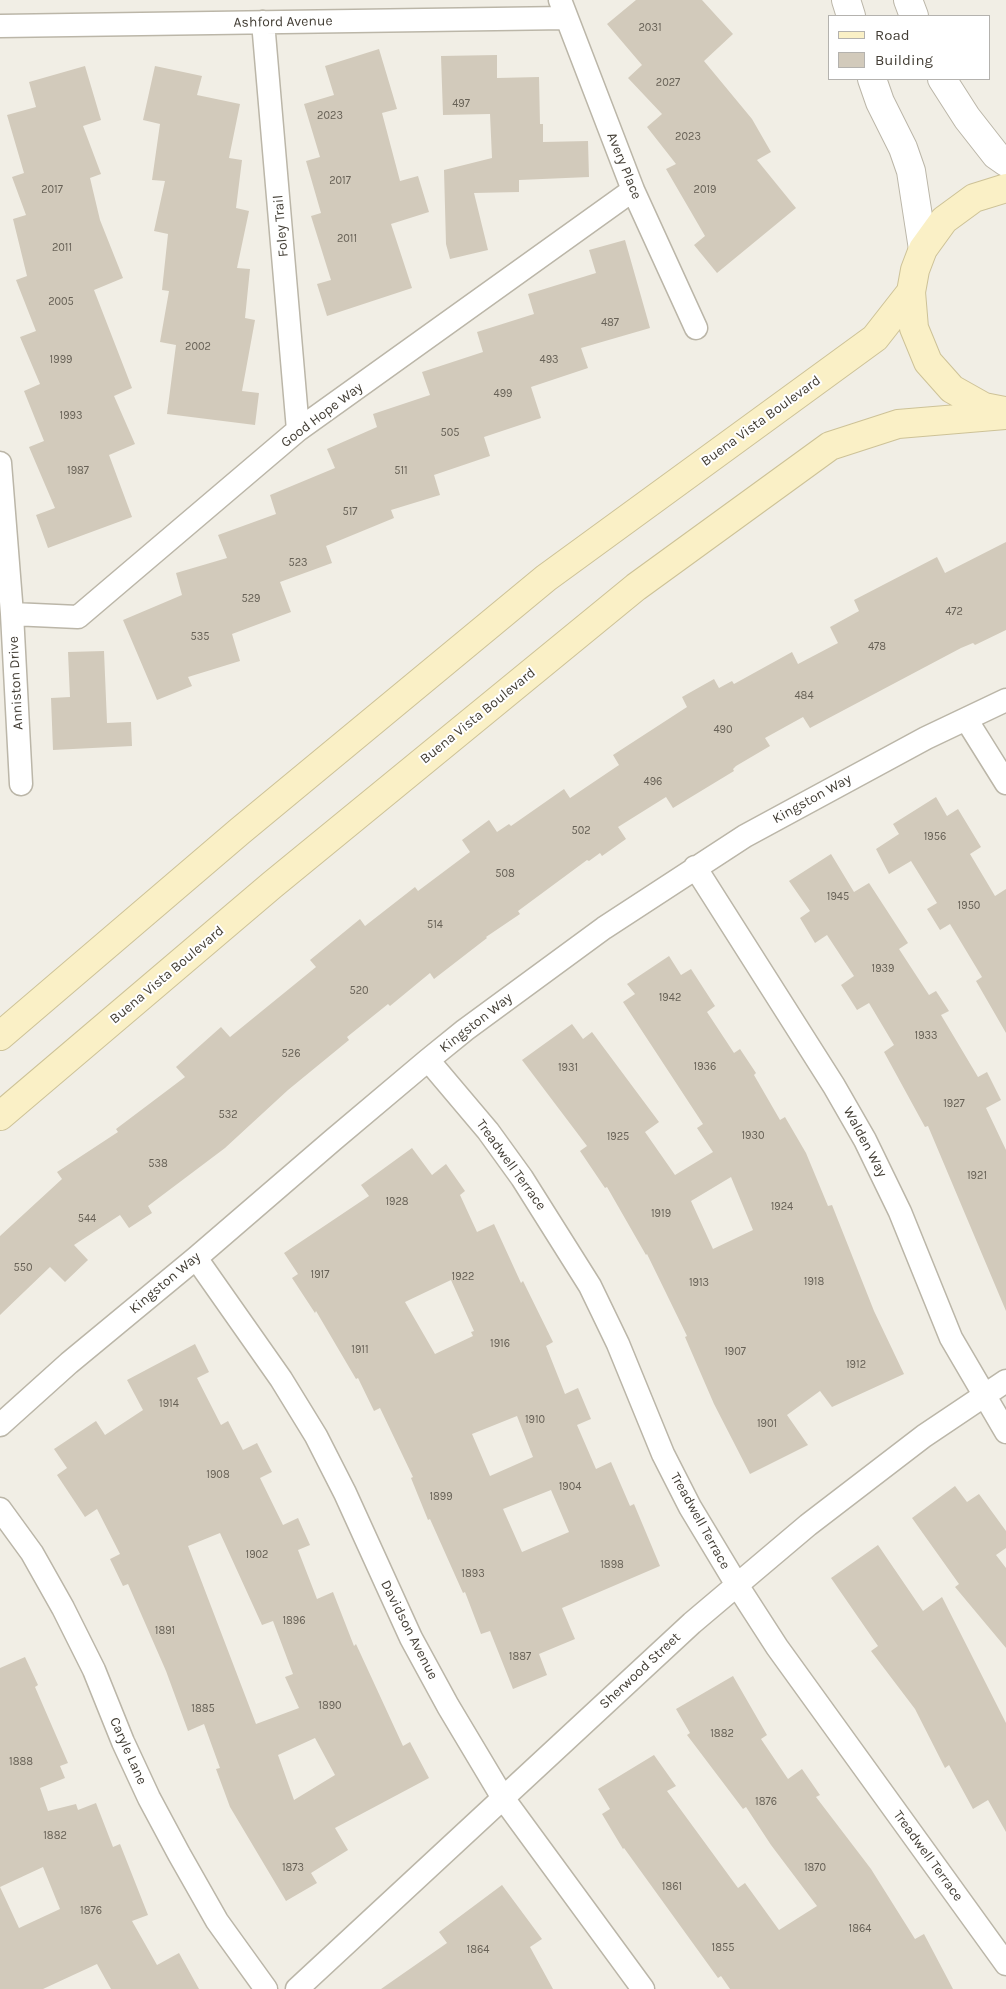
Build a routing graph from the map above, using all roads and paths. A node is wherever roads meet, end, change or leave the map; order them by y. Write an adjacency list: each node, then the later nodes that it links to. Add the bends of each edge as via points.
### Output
1 (846, 0): 4 (street)
2 (908, 0): 5 (street)
3 (563, 9): 6 (street, Ashford Avenue); 12 (street, Avery Place)
4 (851, 15)
5 (914, 15)
6 (263, 22): 7 (street, Ashford Avenue); 17 (street, Foley Trail)
7 (0, 26)
8 (872, 80): 13 (street, via 911,171)
9 (943, 80): 10 (street, via 996,156)
10 (1006, 162)
11 (1006, 188): 13 (main road, Buena Vista Boulevard, via 974,198 944,220)
12 (633, 190): 15 (street, Avery Place); 17 (street, Good Hope Way)
13 (923, 249): 14 (main road, Buena Vista Boulevard)
14 (911, 292): 16 (main road, Buena Vista Boulevard, via 914,328 928,362 952,389 984,407); 25 (main road, Buena Vista Boulevard, via 875,338 546,578 240,831)
15 (696, 328)
16 (1006, 414): 27 (main road, Buena Vista Boulevard, via 898,424 830,446 636,586 272,885)
17 (298, 430): 19 (street, Good Hope Way, via 78,617)
18 (0, 463): 19 (street, Anniston Drive)
19 (12, 614): 23 (street, Anniston Drive)
20 (1006, 700): 21 (street, Kingston Way)
21 (966, 719): 22 (street); 24 (street, Kingston Way, via 843,782)
22 (1006, 783)
23 (21, 784)
24 (696, 867): 26 (street, Kingston Way, via 604,928); 30 (street, Walden Way, via 865,1140 900,1212 951,1338)
25 (0, 1036)
26 (428, 1060): 28 (street, Kingston Way); 34 (street, Treadwell Terrace, via 488,1131 522,1178 590,1286 618,1344 663,1454 690,1507)
27 (0, 1116)
28 (196, 1258): 31 (street, Kingston Way); 35 (street, Davidson Avenue, via 281,1379 316,1436 346,1493 411,1638)
29 (1006, 1381): 30 (street, Sherwood Street)
30 (984, 1396): 32 (street, Walden Way); 34 (street, Sherwood Street, via 924,1436 808,1525)
31 (0, 1425)
32 (1006, 1432)
33 (0, 1509): 37 (street, Caryle Lane, via 32,1552 63,1608 94,1670 134,1766 179,1854 217,1921)
34 (737, 1585): 35 (street, Sherwood Street); 36 (street, Treadwell Terrace, via 777,1647)
35 (503, 1798): 38 (street, Sherwood Street); 39 (street, Davidson Avenue)
36 (1006, 1964)
37 (266, 1989)
38 (297, 1989)
39 (643, 1989)

